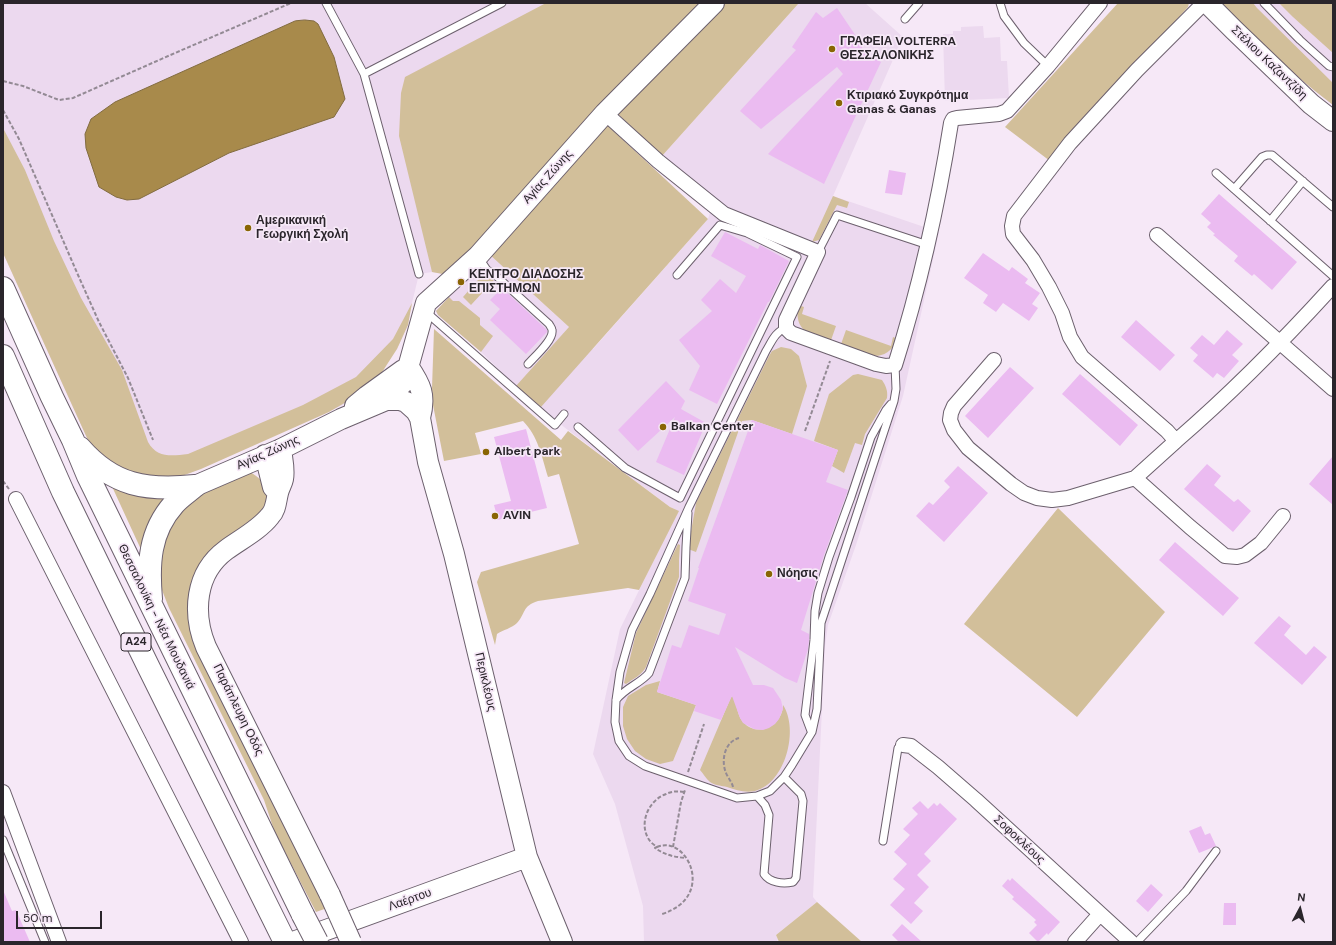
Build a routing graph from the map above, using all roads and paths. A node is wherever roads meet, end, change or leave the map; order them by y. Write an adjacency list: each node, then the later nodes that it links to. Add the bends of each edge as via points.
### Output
1 (291, 3): 15 (path, via 73,98 59,100)
2 (326, 3): 14 (lane)
3 (502, 3): 14 (lane)
4 (714, 3): 17 (street, Αγίας Ζώνης)
5 (919, 3): 11 (lane)
6 (1000, 3): 12 (lane, via 1004,16 1024,43)
7 (1100, 3): 12 (street)
8 (1204, 3): 52 (street, via 1137,70 1070,143 1014,216 1012,226 1013,234 1049,287 1070,337 1082,357)
9 (1207, 3): 18 (street, Στέλιου Καζαντζίδη, via 1311,104)
10 (1264, 3): 13 (lane, via 1300,40)
11 (905, 19)
12 (1048, 66): 25 (street, via 1007,111 953,119)
13 (1333, 67)
14 (364, 74): 28 (lane)
15 (3, 81)
16 (3, 110): 51 (path, via 19,139 99,322 128,378)
17 (605, 113): 26 (street, via 658,161 724,214); 27 (street, Αγίας Ζώνης)
18 (1333, 121)
19 (1216, 173): 21 (lane)
20 (1303, 181): 21 (lane, via 1272,155 1267,155 1262,157); 22 (lane); 23 (lane)
21 (1234, 189): 23 (lane)
22 (1333, 207)
23 (1270, 221): 30 (lane)
24 (1157, 235): 35 (street)
25 (928, 244): 26 (lane, via 837,215); 40 (street)
26 (818, 252): 34 (street, via 786,320)
27 (478, 256): 33 (street, Αγίας Ζώνης, via 426,303); 39 (lane, via 487,270 549,324 552,330 548,342)
28 (419, 274)
29 (677, 275): 48 (lane, via 720,225 747,233 797,257 680,498 625,468)
30 (1333, 276)
31 (1333, 286): 35 (street)
32 (3, 288): 50 (highway, Θεσσαλονίκη - Νέα Μουδανιά / Α24)
33 (424, 310): 41 (street, Αγίας Ζώνης); 45 (lane, via 555,424)
34 (786, 328): 36 (street, via 791,333); 60 (lane, via 775,335 766,351)
35 (1280, 344): 42 (street); 52 (street, via 1231,393)
36 (834, 350): 40 (street, via 876,364); 49 (path)
37 (3, 356): 83 (highway, Α24, via 63,492)
38 (994, 360): 56 (street, via 954,406 950,420 954,430 968,448 1011,484 1024,493 1052,500 1068,498)
39 (528, 364)
40 (895, 365): 44 (lane)
41 (408, 366): 43 (street, Αγίας Ζώνης, via 404,382); 46 (street, Περικλέους); 47 (street)
42 (1333, 389)
43 (386, 400): 46 (street, via 400,400 410,405); 47 (street)
44 (894, 401): 65 (lane, via 821,623 817,709); 65 (lane, via 871,437 818,593 805,715)
45 (564, 414)
46 (418, 415): 79 (street, Περικλέους)
47 (341, 419): 53 (street, Αγίας Ζώνης)
48 (578, 427)
49 (805, 431)
50 (73, 440): 57 (highway, via 103,470 119,479 150,487); 62 (highway, Θεσσαλονίκη - Νέα Μουδανιά / Α24)
51 (153, 440)
52 (1176, 441): 56 (street)
53 (273, 452): 54 (street, Αγίας Ζώνης); 55 (street); 58 (street, Παράπλευρη Οδός, via 284,466)
54 (237, 468): 55 (street, via 254,469); 57 (street, Αγίας Ζώνης)
55 (269, 474): 58 (street, via 272,487)
56 (1135, 478): 61 (street, via 1225,556 1245,555 1261,543)
57 (195, 486): 62 (highway, via 174,504 158,528 149,563)
58 (278, 493): 89 (street, Παράπλευρη Οδός, bridge, via 271,516 225,550 207,572 200,592 198,619 209,651)
59 (16, 500): 84 (street)
60 (689, 507): 63 (lane, via 632,630 620,672); 63 (lane, via 683,585 649,673 625,690)
61 (1283, 516)
62 (153, 611): 88 (highway, Θεσσαλονίκη - Νέα Μουδανιά / Α24, bridge)
63 (616, 700): 69 (lane, via 615,722 619,741 629,756 645,766)
64 (704, 724): 69 (path)
65 (812, 732): 68 (lane)
66 (739, 738): 72 (path, via 733,739 726,749 724,759 724,768 734,786)
67 (903, 745): 75 (lane, via 898,748); 82 (street, Σοφοκλέους, via 911,746 938,767)
68 (784, 777): 73 (lane, via 770,791); 73 (lane, via 801,794 803,800 796,878 793,882 773,882 764,874 768,815 765,805)
69 (685, 781): 71 (path); 72 (lane)
70 (3, 792): 86 (street)
71 (684, 792): 76 (path, via 666,794 656,799 649,808 645,818 645,829 648,839); 77 (path)
72 (731, 796): 73 (lane)
73 (758, 796)
74 (3, 840): 85 (lane)
75 (883, 840)
76 (657, 847): 77 (path); 80 (path, via 655,848 664,854)
77 (673, 847): 80 (path)
78 (1216, 851): 93 (lane, via 1186,891)
79 (527, 857): 87 (street, Λαέρτου); 90 (street, Περικλέους)
80 (686, 858): 81 (path, via 693,873 689,895 682,904)
81 (662, 914)
82 (1100, 914): 91 (street); 92 (street, Σοφοκλέους)
83 (281, 934)
84 (240, 940)
85 (45, 942)
86 (59, 942)
87 (293, 942)
88 (317, 942)
89 (351, 942)
90 (562, 942)
91 (1075, 942)
92 (1131, 942)
93 (1137, 942)

